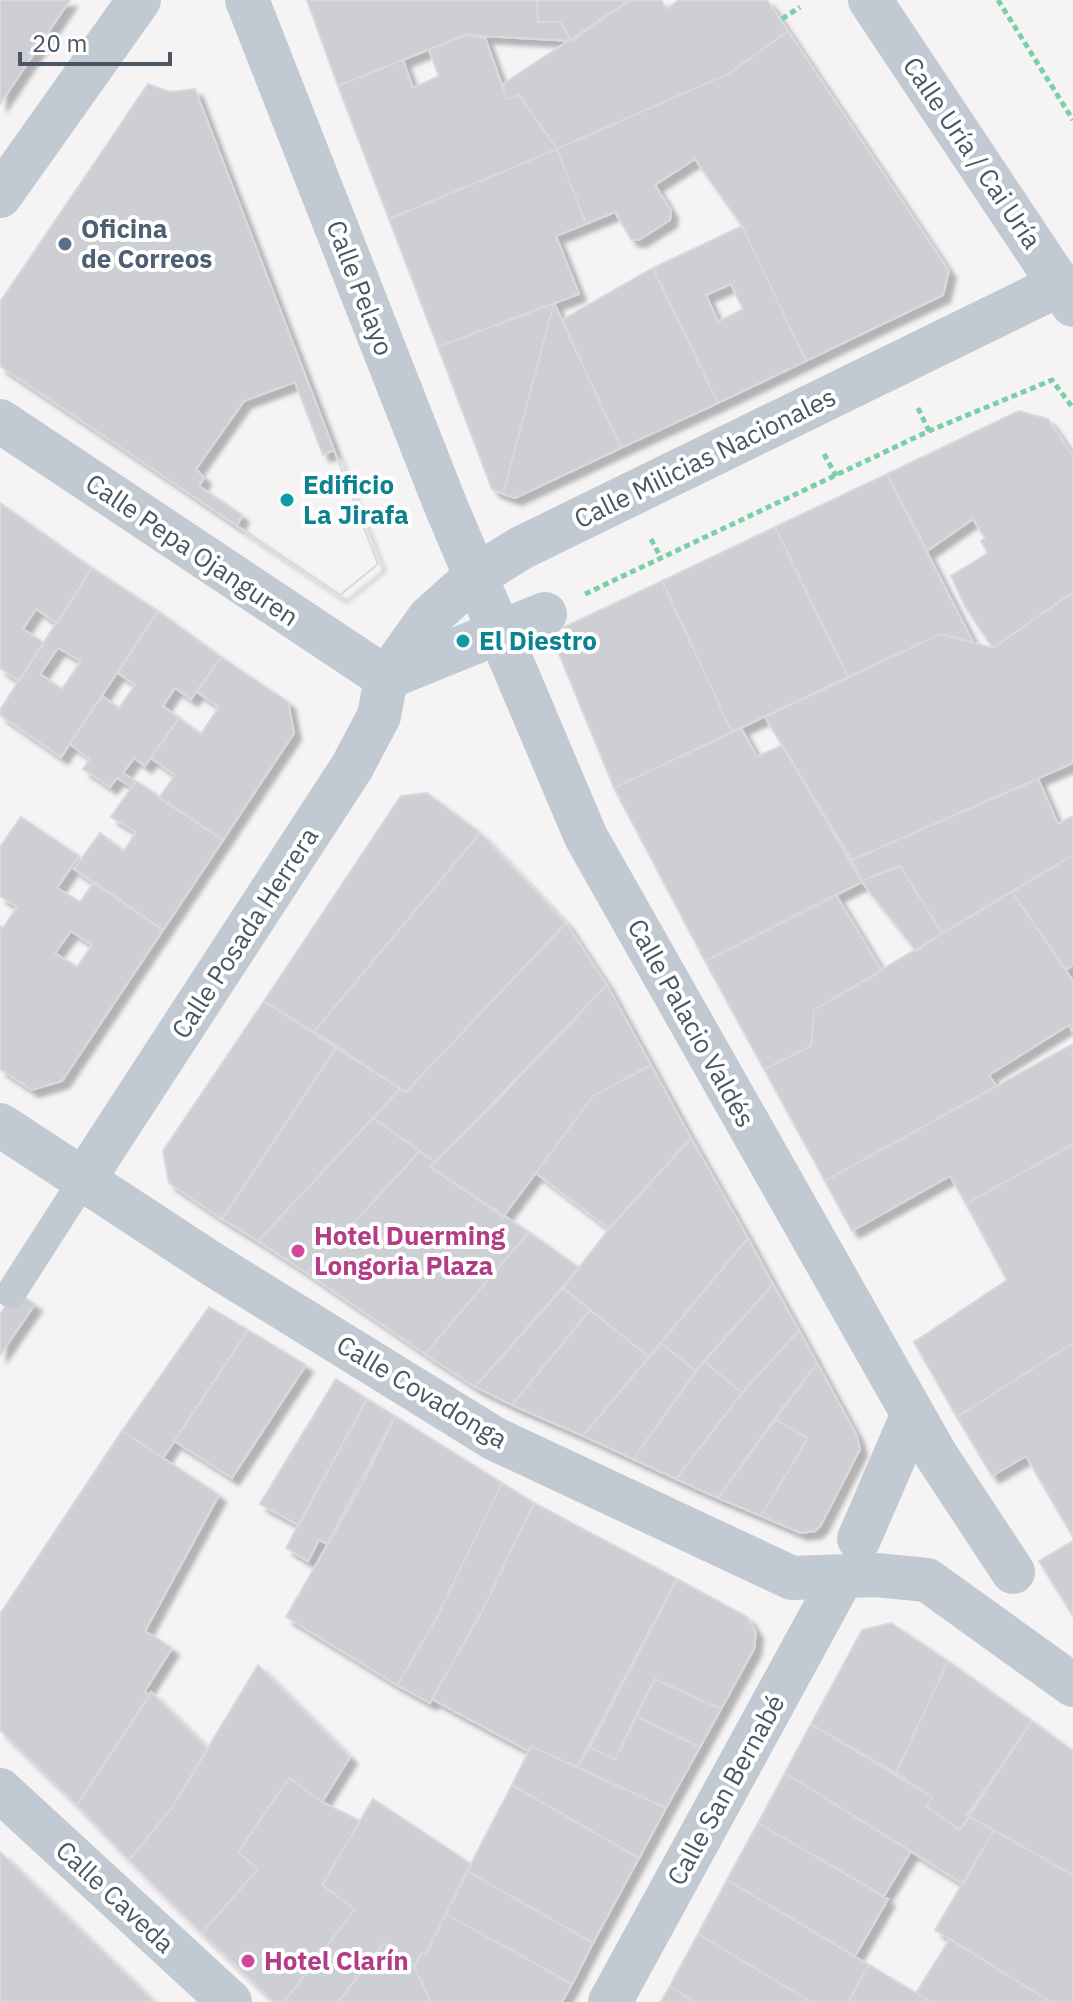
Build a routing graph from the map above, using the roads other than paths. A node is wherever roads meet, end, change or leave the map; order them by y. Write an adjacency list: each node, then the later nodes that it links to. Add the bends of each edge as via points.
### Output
1 (139, 0): 4 (street)
2 (247, 0): 7 (street, Calle Pelayo)
3 (870, 0): 5 (street, Calle Uría / Cai Uría)
4 (0, 196)
5 (1066, 295): 7 (street, Calle Milicias Nacionales, via 521,548)
6 (0, 421): 10 (street, Calle Pepa Ojanguren)
7 (476, 576): 9 (street, Calle Palacio Valdés); 10 (street, Calle Milicias Nacionales, via 429,618)
8 (545, 614): 9 (street)
9 (499, 632): 10 (street); 14 (street, Calle Palacio Valdés, via 586,837)
10 (386, 678): 12 (street, Calle Posada Herrera, via 379,716 352,767)
11 (0, 1125): 12 (street, Calle Covadonga)
12 (92, 1167): 13 (lane); 15 (street, Calle Covadonga, via 212,1264 495,1439 792,1578)
13 (11, 1293)
14 (913, 1414): 15 (street, Calle San Bernabé); 16 (street, Calle Palacio Valdés)
15 (859, 1564): 17 (street, Calle Covadonga, via 927,1580); 20 (street, Calle San Bernabé)
16 (1013, 1572)
17 (1073, 1685)
18 (0, 1790): 19 (street, Calle Caveda)
19 (230, 2002)
20 (610, 2002)

